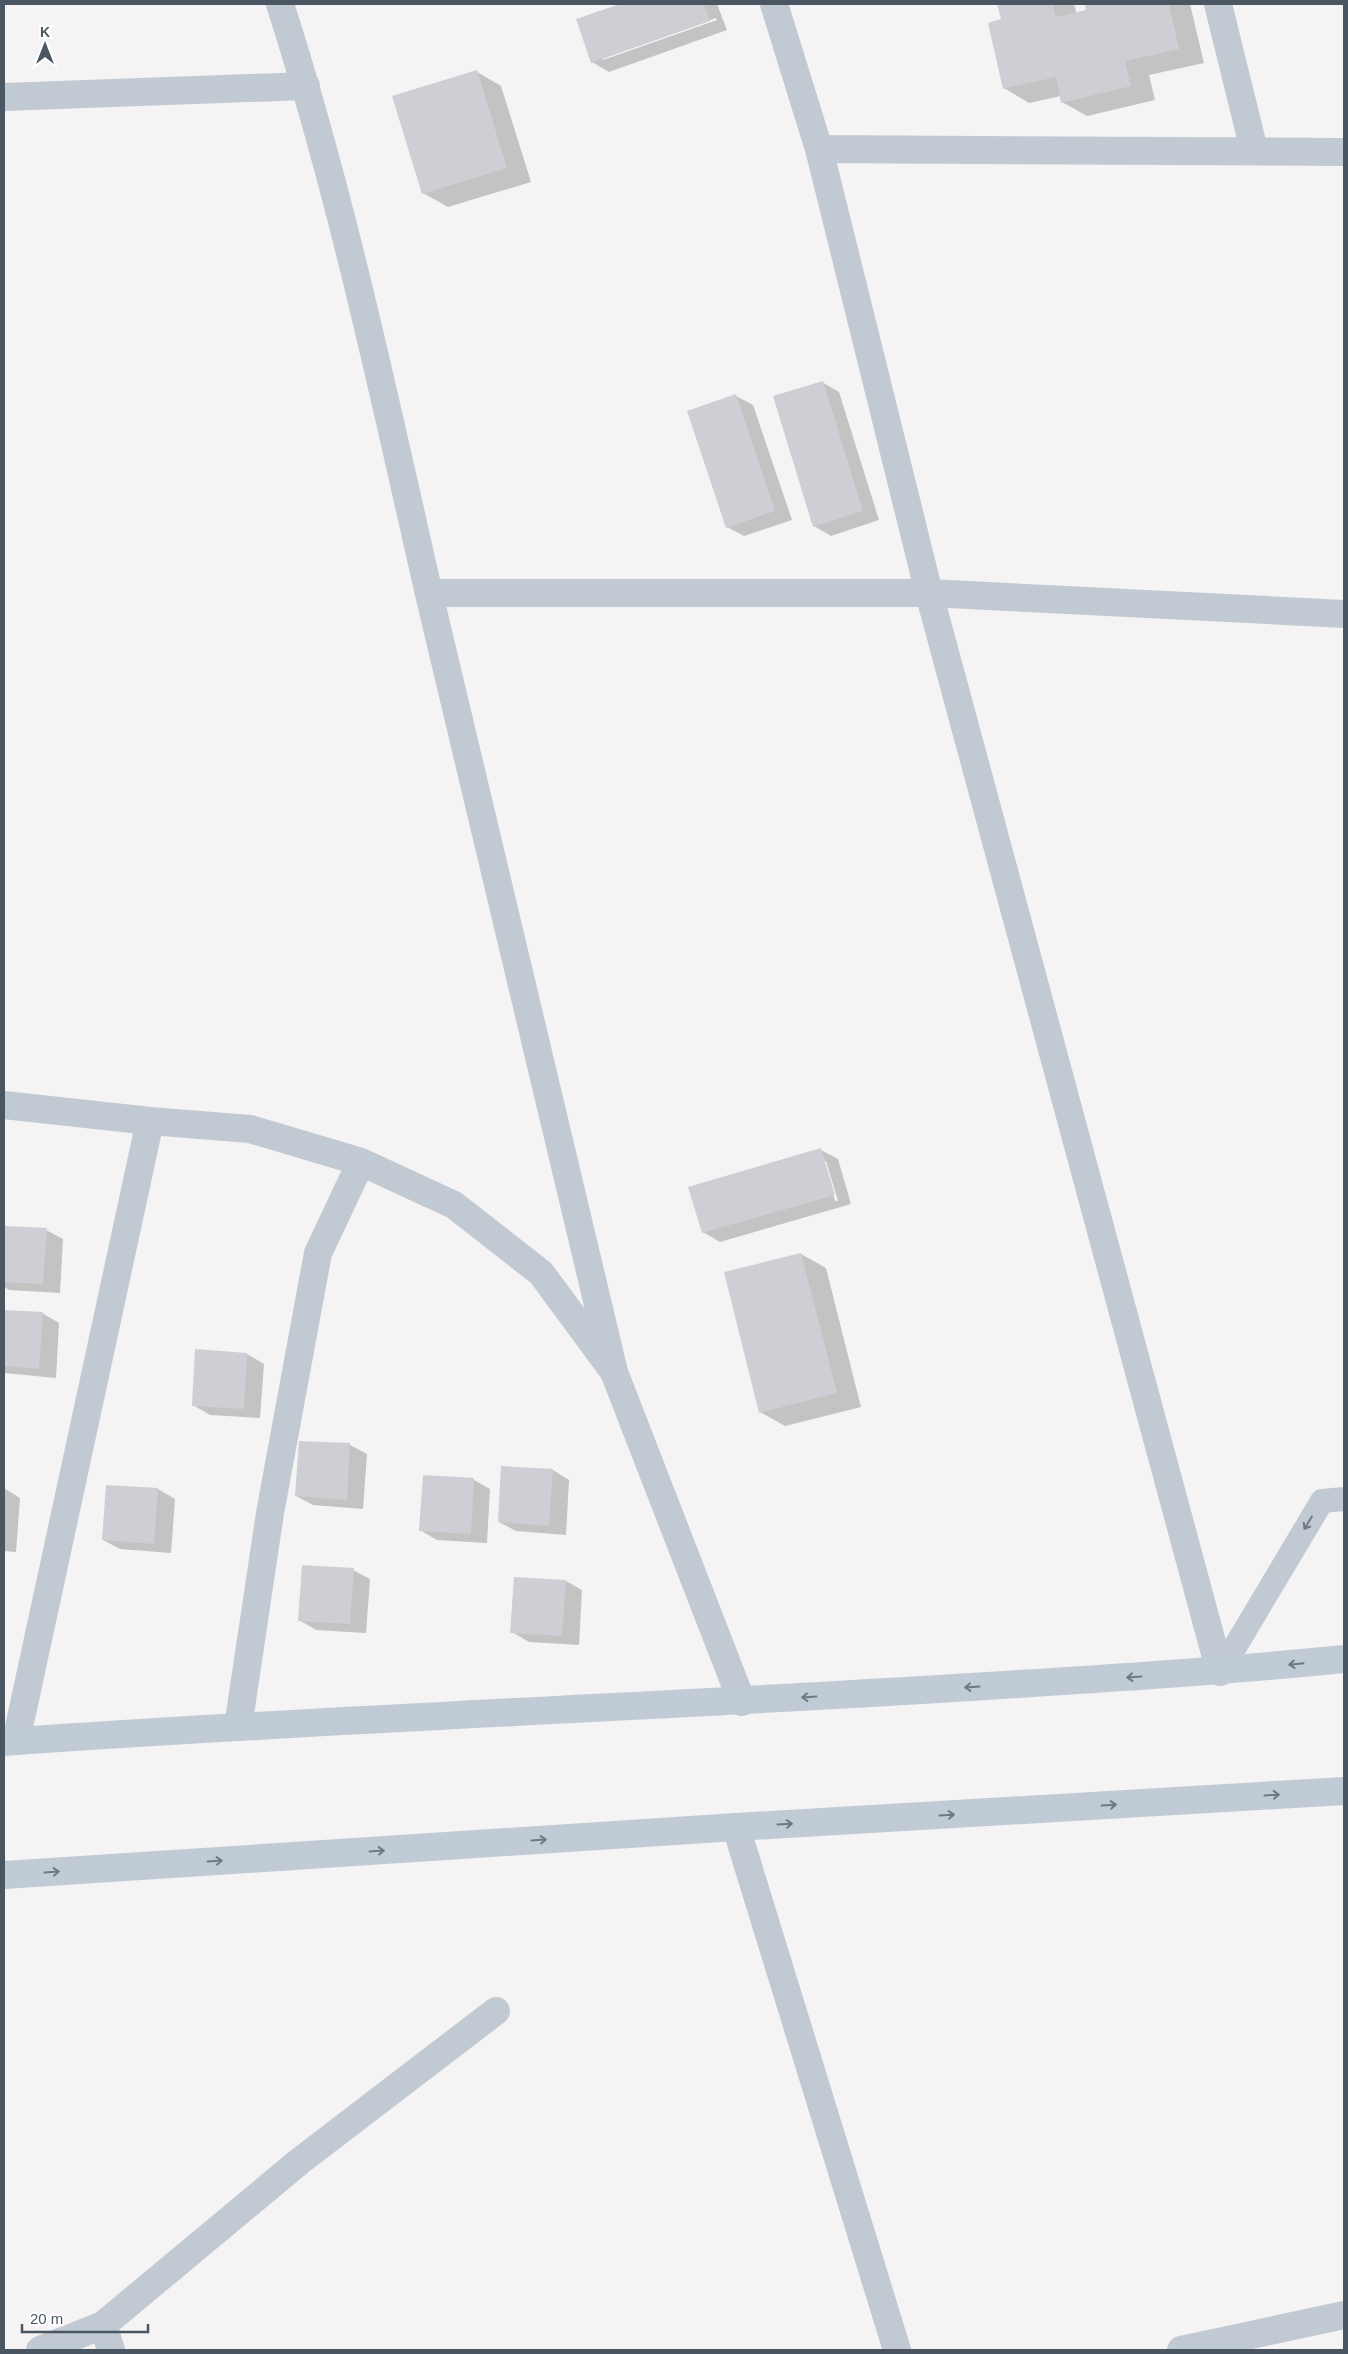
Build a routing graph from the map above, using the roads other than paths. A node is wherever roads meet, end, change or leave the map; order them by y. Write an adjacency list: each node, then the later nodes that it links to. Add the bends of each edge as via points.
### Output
1 (280, 4): 4 (street)
2 (774, 4): 6 (street)
3 (1218, 4): 7 (street)
4 (306, 86): 5 (street); 10 (street, via 388,406)
5 (4, 98)
6 (819, 149): 7 (street); 9 (street)
7 (1254, 150): 8 (street)
8 (1344, 152)
9 (929, 592): 10 (street); 11 (street); 18 (street)
10 (429, 593): 15 (street)
11 (1344, 614)
12 (6, 1099): 13 (street)
13 (150, 1121): 14 (street, via 250,1129); 21 (street)
14 (362, 1162): 15 (street, via 454,1205 541,1273); 20 (street, via 318,1253 270,1513)
15 (614, 1372): 19 (street)
16 (1344, 1499): 18 (lane, one-way to 18, via 1322,1501)
17 (1344, 1659): 18 (main road, one-way to 18)
18 (1220, 1672): 19 (main road, one-way to 19)
19 (742, 1702): 20 (main road)
20 (238, 1727): 21 (main road)
21 (10, 1742)
22 (1344, 1791): 23 (main road, one-way to 22)
23 (736, 1827): 24 (main road, one-way to 23); 29 (street)
24 (4, 1875)
25 (496, 2011): 27 (street, via 300,2161)
26 (1339, 2322): 30 (street)
27 (107, 2338): 28 (street)
28 (40, 2350)
29 (897, 2350)
30 (1180, 2350)

